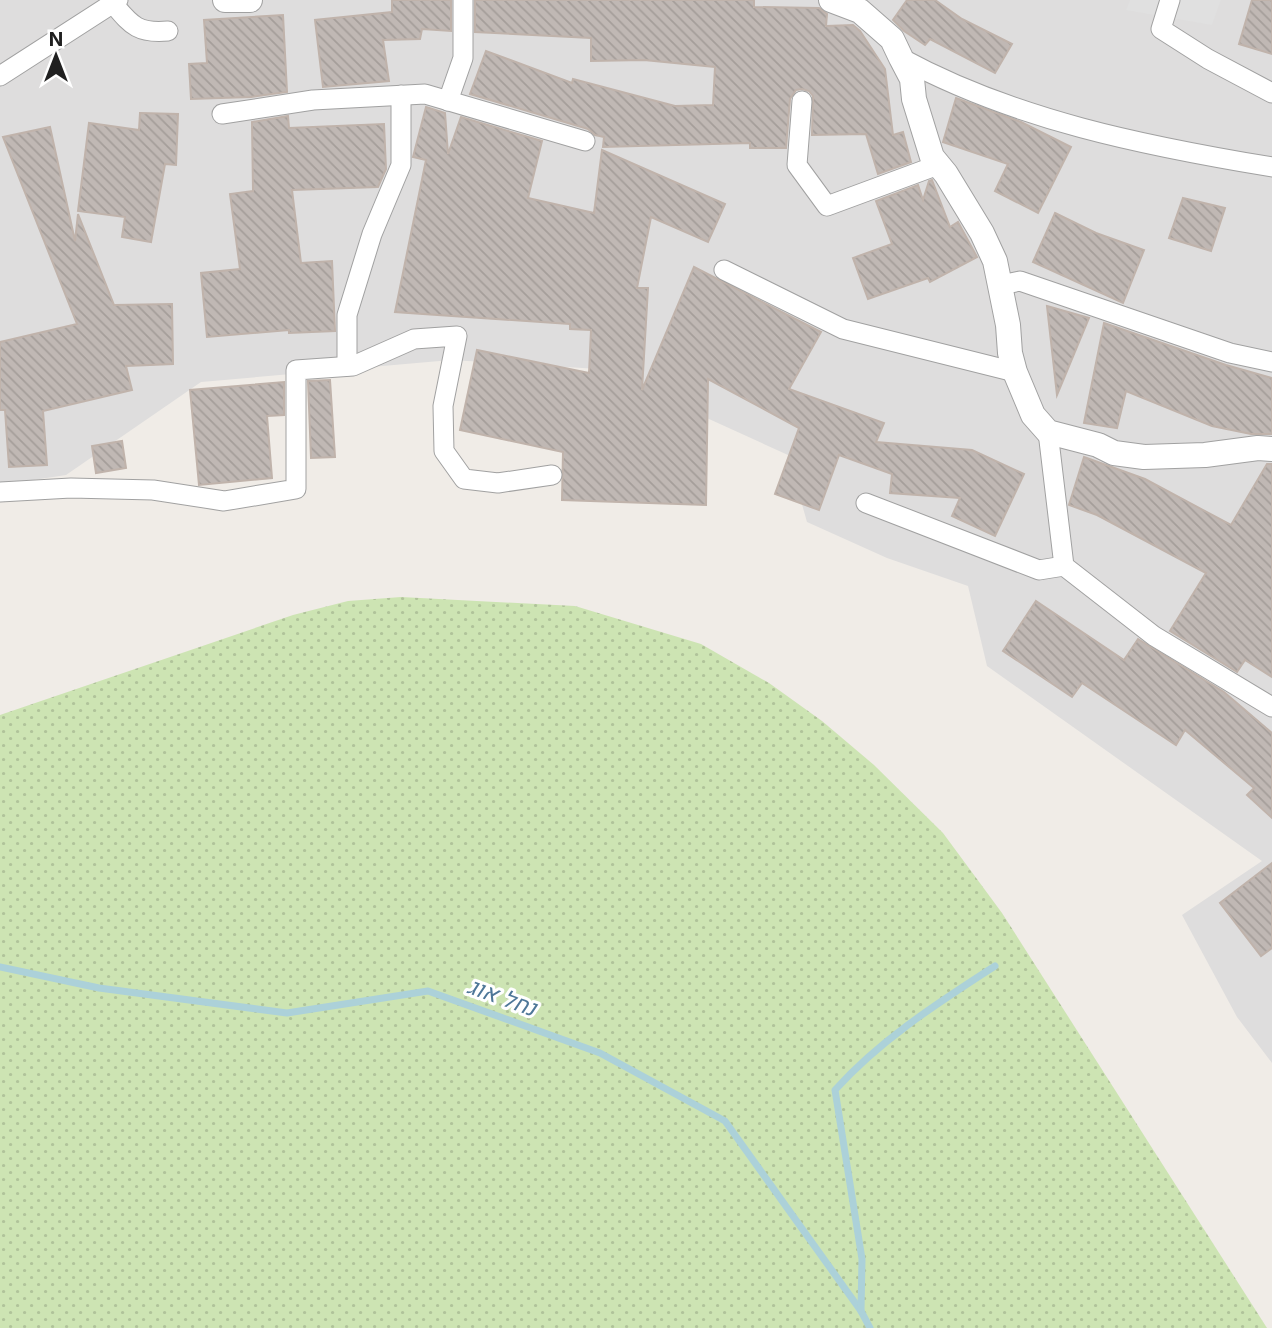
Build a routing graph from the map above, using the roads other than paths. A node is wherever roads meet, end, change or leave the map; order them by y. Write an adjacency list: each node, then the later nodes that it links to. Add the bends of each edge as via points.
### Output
1 (225, 0): 2 (street)
2 (250, 0)
3 (463, 0): 12 (street, via 463,58)
4 (831, 0): 8 (street, via 860,11 892,39)
5 (1170, 0): 10 (street, via 1161,29)
6 (114, 2): 7 (street, via 138,30); 9 (street)
7 (168, 31)
8 (901, 58): 16 (street, via 912,79 914,99); 17 (street, via 936,77 1050,121)
9 (0, 76)
10 (1272, 93)
11 (401, 95): 12 (street, via 425,94); 14 (street, via 313,100); 21 (street, via 401,165 372,234 347,315)
12 (448, 101): 15 (street)
13 (802, 101): 16 (street, via 797,165 827,206)
14 (222, 114)
15 (585, 141)
16 (938, 165): 19 (street, via 982,233)
17 (1272, 167)
18 (724, 270): 22 (street, via 843,329)
19 (1001, 285): 20 (street, via 1020,281 1230,353); 22 (street)
20 (1272, 362)
21 (347, 366): 25 (street, via 414,339 457,336 443,406 444,452 464,479 498,483); 26 (street, via 296,370 296,489 224,501 153,490)
22 (1015, 372): 23 (street, via 1032,415)
23 (1048, 432): 24 (street, via 1114,453 1144,457); 28 (street)
24 (1272, 449)
25 (552, 475)
26 (0, 492)
27 (866, 503): 28 (street, via 1039,570)
28 (1064, 566): 29 (street, via 1154,636)
29 (1272, 707)

